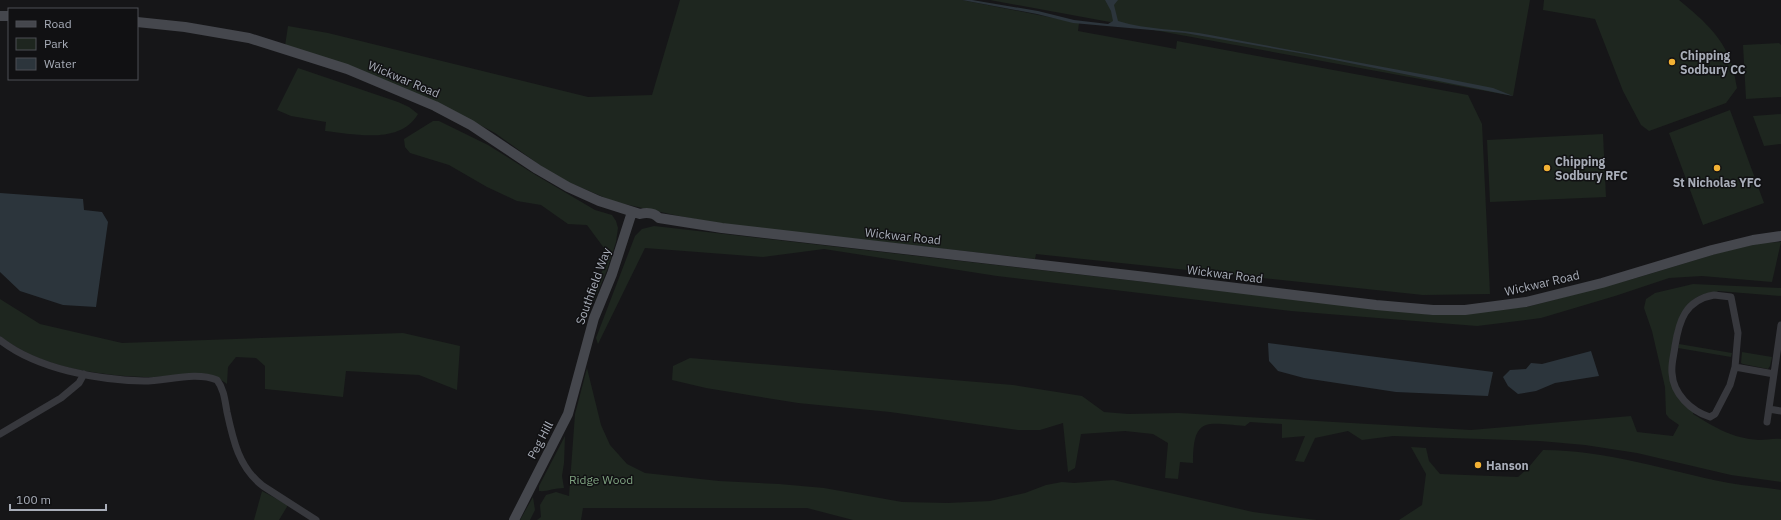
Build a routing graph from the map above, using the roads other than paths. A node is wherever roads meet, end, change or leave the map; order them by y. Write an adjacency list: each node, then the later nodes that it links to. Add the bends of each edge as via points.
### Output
1 (138, 22): 2 (main road, Wickwar Road, via 249,38 346,70 435,106 471,125 568,187 599,201)
2 (636, 213): 3 (main road, Wickwar Road, via 650,213 660,218 771,235 1138,276 1376,306 1433,310 1465,310 1526,302 1602,283 1712,250); 8 (main road, Southfield Way, via 594,318)
3 (1781, 236)
4 (1781, 325): 7 (street)
5 (0, 340): 9 (street, via 38,361)
6 (1734, 368): 6 (street, via 1730,385 1712,417 1689,406 1677,391 1672,366 1678,326 1685,314 1701,298 1714,295 1731,297 1738,333); 7 (street)
7 (1777, 369): 10 (street)
8 (580, 370): 15 (main road, Peg Hill, via 568,414)
9 (84, 374): 13 (street, via 61,398); 14 (street, via 144,381 203,377 217,380 223,390 233,439 246,468 263,486)
10 (1769, 409): 11 (street); 12 (street)
11 (1781, 411)
12 (1767, 422)
13 (0, 434)
14 (316, 520)
15 (514, 520)

